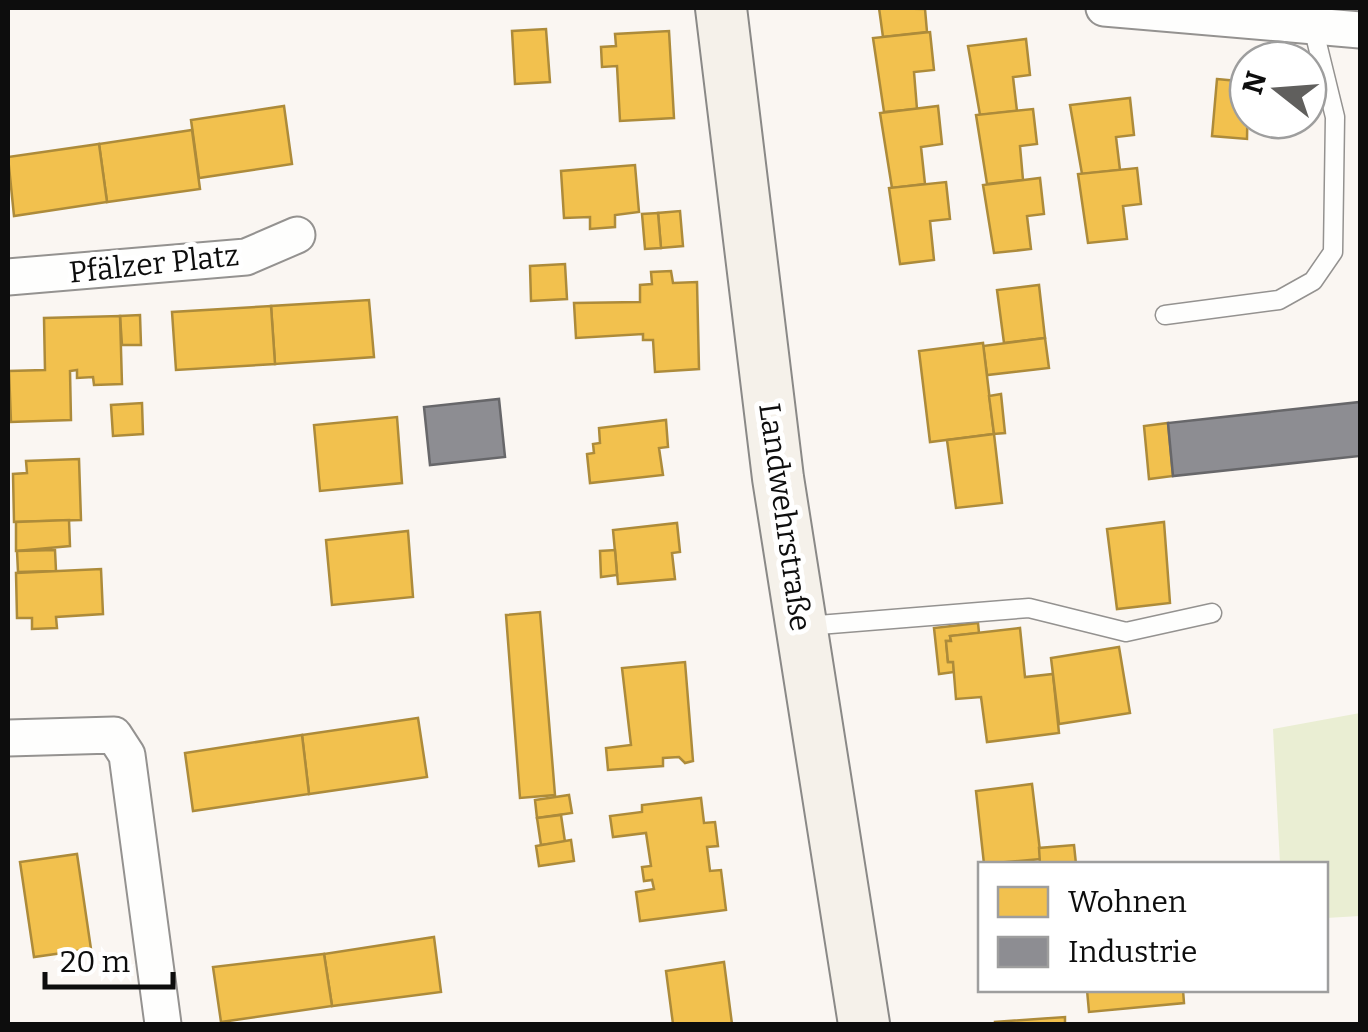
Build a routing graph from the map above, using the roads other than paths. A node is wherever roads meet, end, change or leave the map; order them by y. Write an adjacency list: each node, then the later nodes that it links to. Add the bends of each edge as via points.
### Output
1 (721, 8): 9 (main road, Landwehrstraße)
2 (1104, 8): 3 (street)
3 (1314, 27): 4 (street); 7 (lane, via 1335,117 1333,252 1312,281 1280,300)
4 (1360, 30)
5 (297, 235): 6 (street, Pfälzer Platz, via 246,258)
6 (8, 278)
7 (1165, 315)
8 (1212, 614): 9 (lane, via 1126,632 1028,608)
9 (800, 627): 12 (main road, Landwehrstraße)
10 (8, 738): 11 (street, via 114,735 127,755)
11 (163, 1024)
12 (864, 1024)

